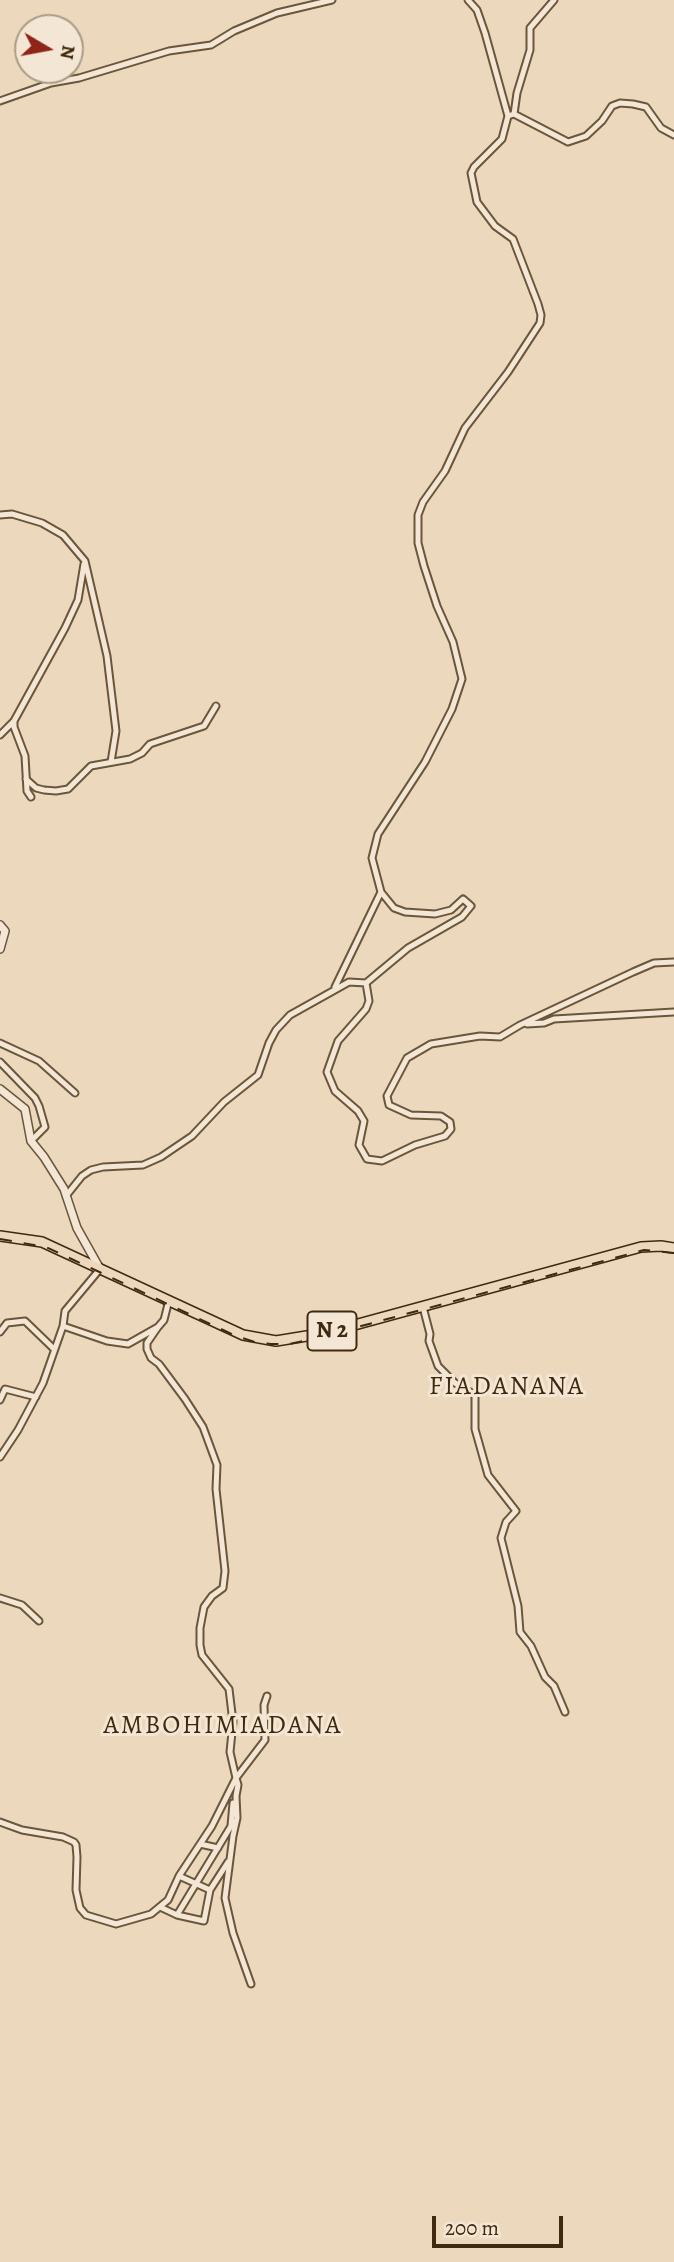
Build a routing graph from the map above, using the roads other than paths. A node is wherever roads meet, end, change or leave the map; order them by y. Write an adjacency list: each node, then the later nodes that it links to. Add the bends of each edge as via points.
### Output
1 (332, 0): 4 (street, via 277,13 211,45 169,51)
2 (468, 0): 5 (street, via 477,10)
3 (554, 0): 5 (street, via 530,28 530,50)
4 (0, 99)
5 (511, 115): 6 (street, via 568,142 586,136 612,106 633,104 646,107 661,128); 15 (street, via 502,139 474,167 471,180 477,202 489,220 513,239 538,304 540,323 465,428 418,515 418,543 462,679 430,753 374,845 372,858)
6 (674, 135)
7 (0, 514): 8 (street, via 42,523 64,535)
8 (85, 561): 10 (street, via 78,600); 12 (street, via 117,731)
9 (216, 706): 12 (street, via 204,726 150,744 130,759)
10 (14, 721): 11 (street); 13 (street, via 25,756)
11 (0, 735)
12 (111, 762): 13 (street, via 91,766 68,789 44,790)
13 (26, 779): 14 (street)
14 (31, 797)
15 (381, 892): 19 (street, via 394,908 405,912 442,912 463,899 471,906 462,917 408,948); 20 (street)
16 (0, 925): 17 (street, via 5,931)
17 (0, 949)
18 (674, 962): 22 (street, via 643,967)
19 (366, 983): 20 (street, via 349,982); 22 (street, via 366,1009 338,1041 327,1072 335,1091 364,1121 359,1145 367,1159 382,1161 445,1136 451,1129 441,1116 411,1115 389,1105 387,1096 407,1058 431,1044 480,1035 500,1037)
20 (335, 988): 28 (street, via 290,1015 269,1043 258,1075 192,1136 143,1165 91,1170)
21 (674, 1012): 22 (street)
22 (520, 1025)
23 (0, 1043): 26 (street, via 39,1061)
24 (0, 1062): 27 (street, via 39,1105 45,1126)
25 (0, 1089): 27 (street, via 25,1109)
26 (75, 1093)
27 (31, 1141): 28 (street)
28 (66, 1196): 31 (street, via 77,1228)
29 (0, 1236): 31 (main road, N 2, via 42,1242)
30 (674, 1248): 33 (main road, N 2, via 641,1247)
31 (100, 1269): 32 (main road, N 2); 34 (street, via 65,1311)
32 (169, 1300): 33 (main road, N 2, via 243,1335 276,1340); 35 (street)
33 (424, 1306): 45 (street, via 438,1366 475,1395 475,1429 488,1475 516,1511 501,1538 519,1606 520,1632)
34 (63, 1326): 35 (street, via 128,1344); 37 (street)
35 (158, 1328): 46 (street, via 147,1343 150,1358 203,1427 217,1465 225,1571 223,1588 204,1607 200,1645 202,1655 229,1689 230,1752)
36 (0, 1332): 37 (street, via 7,1323 25,1321)
37 (54, 1349): 39 (street)
38 (2, 1388): 39 (street); 40 (street)
39 (36, 1398): 41 (street)
40 (0, 1400)
41 (0, 1457)
42 (0, 1598): 43 (street, via 22,1605)
43 (38, 1621)
44 (267, 1696): 46 (street, via 265,1740)
45 (565, 1712)
46 (236, 1778): 47 (street); 49 (street)
47 (236, 1797): 50 (street, via 231,1826); 51 (street)
48 (0, 1822): 55 (street, via 76,1844 76,1890 86,1914 116,1924 152,1914)
49 (200, 1844): 50 (street); 52 (street)
50 (218, 1848): 53 (street)
51 (230, 1860): 54 (street); 57 (street, via 225,1898)
52 (179, 1876): 53 (street); 55 (street)
53 (194, 1884): 54 (street); 56 (street)
54 (210, 1890): 56 (street, via 204,1921)
55 (160, 1907): 56 (street)
56 (177, 1915)
57 (251, 1984)

